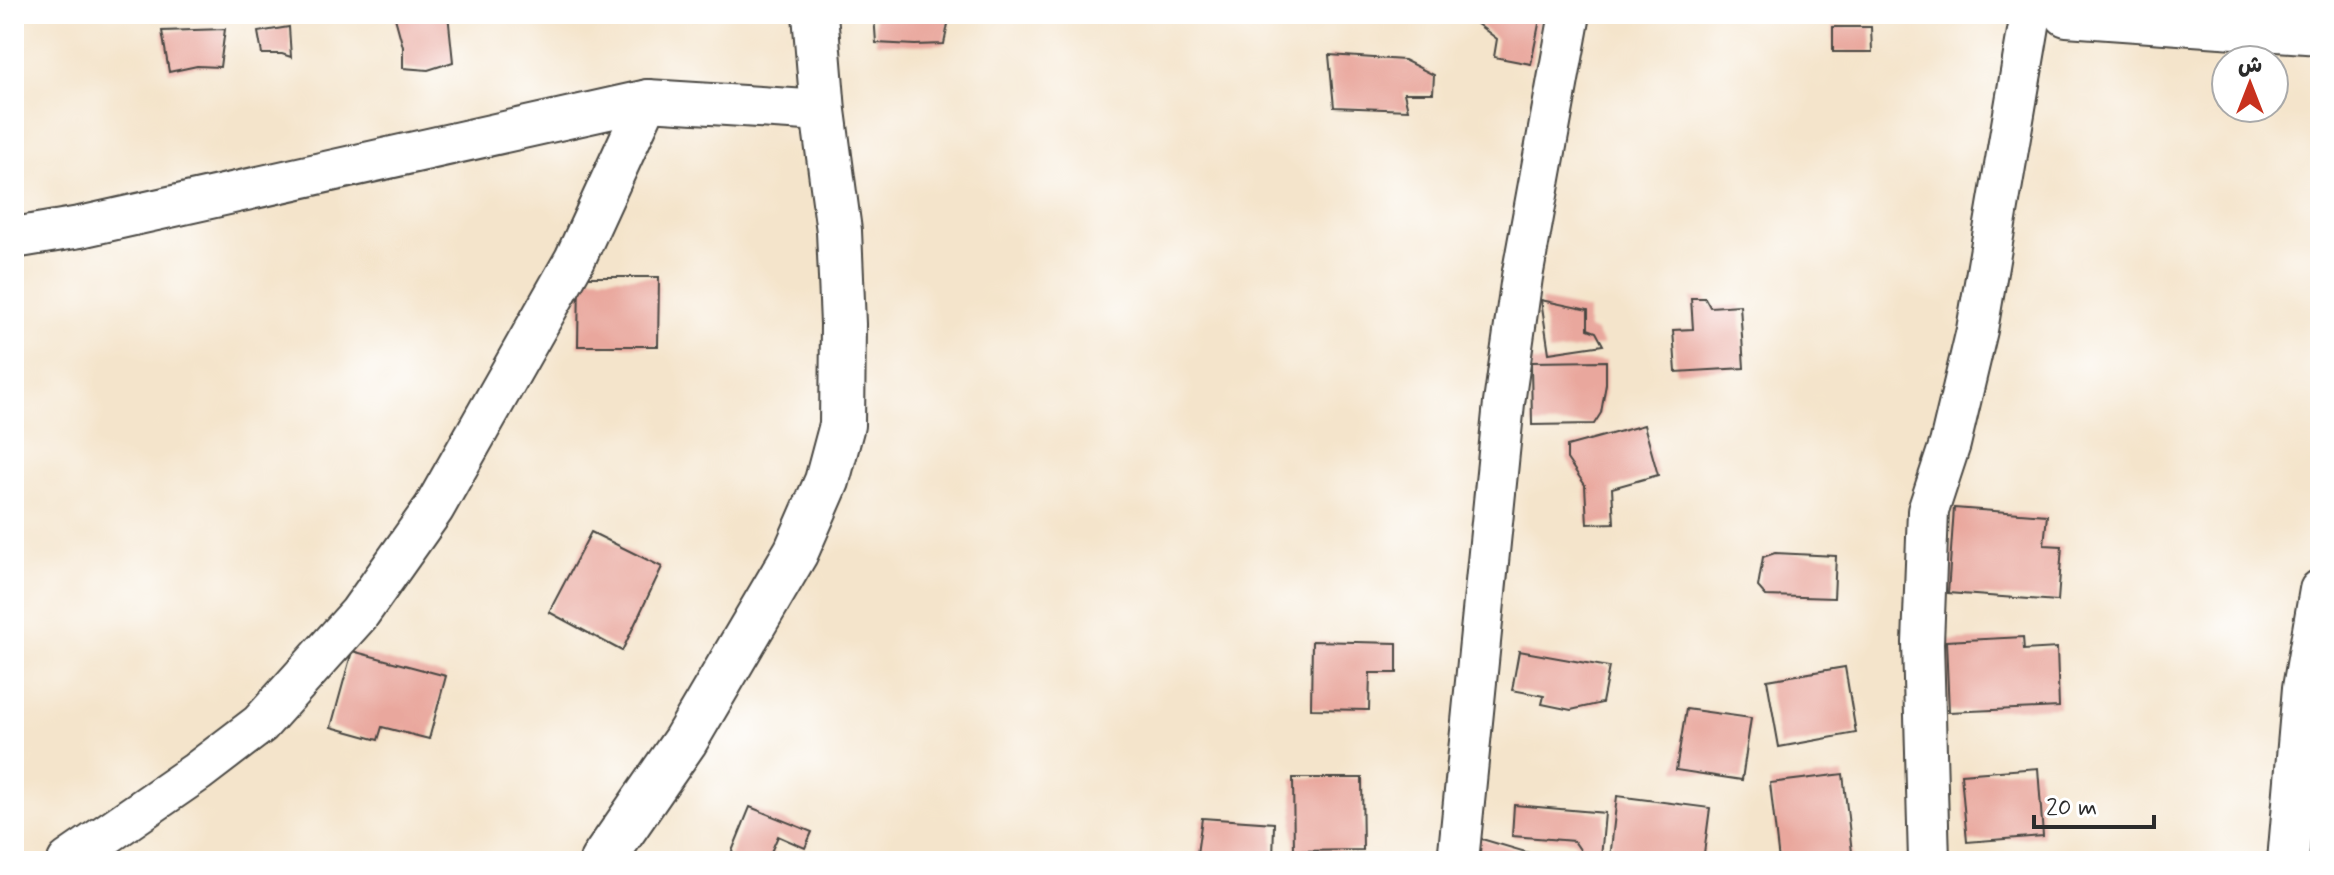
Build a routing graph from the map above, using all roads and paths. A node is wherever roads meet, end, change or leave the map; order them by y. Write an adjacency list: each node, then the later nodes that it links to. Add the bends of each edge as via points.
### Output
1 (815, 14): 7 (street)
2 (1570, 14): 13 (street, via 1506,389)
3 (2031, 14): 14 (street, via 1977,330 1928,511 1923,643)
4 (2067, 14): 5 (street)
5 (2320, 32)
6 (648, 100): 7 (street); 8 (street); 11 (street, via 575,259 434,508 359,614 260,724)
7 (823, 111): 12 (street, via 839,231 843,324 842,425 827,481 796,552 733,660 685,741)
8 (14, 238)
9 (2320, 590): 15 (street, via 2303,688)
10 (2320, 857): 15 (street)
11 (68, 861)
12 (602, 861)
13 (1458, 861)
14 (1929, 861)
15 (2288, 861)

